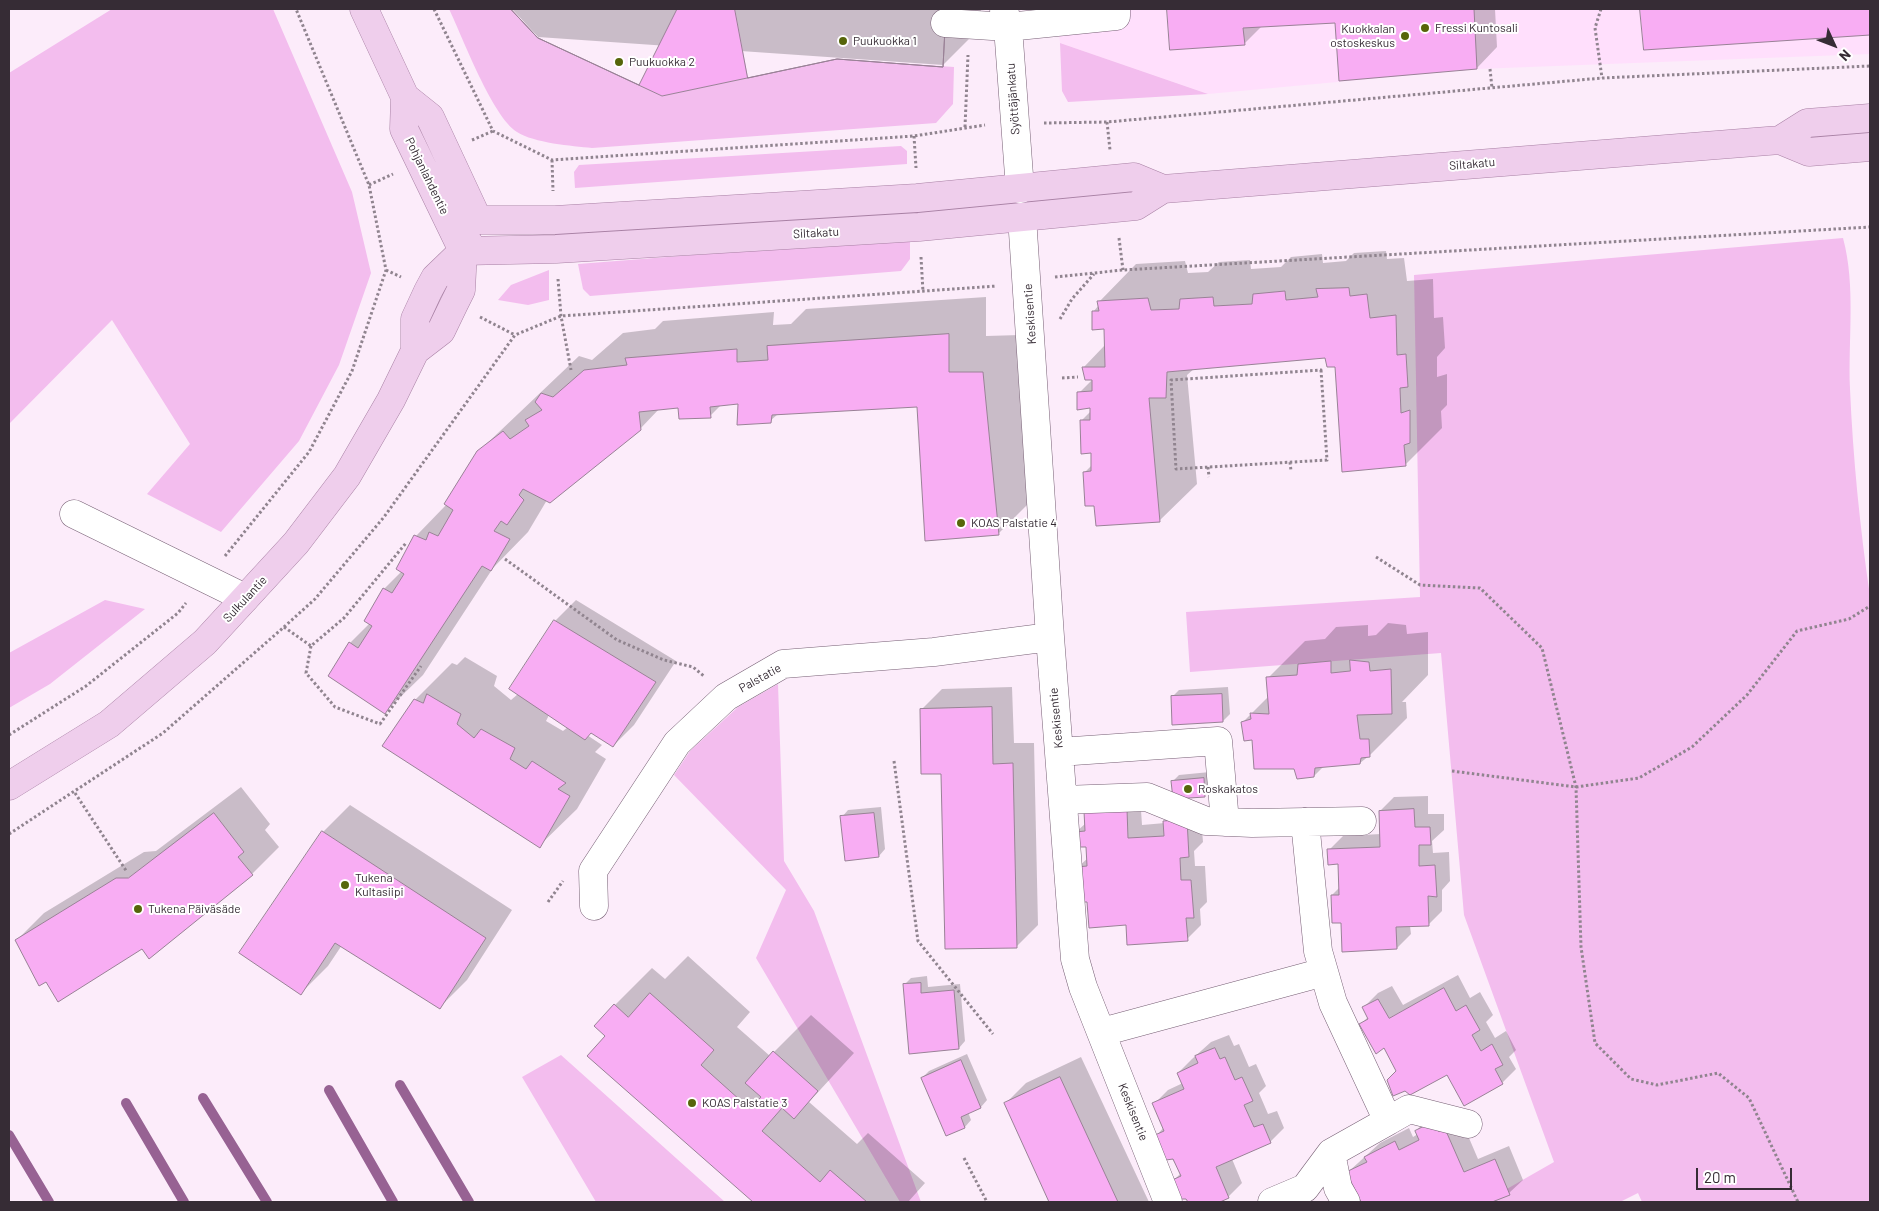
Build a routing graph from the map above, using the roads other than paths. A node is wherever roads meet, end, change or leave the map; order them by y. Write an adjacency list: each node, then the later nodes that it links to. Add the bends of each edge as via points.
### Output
1 (364, 9): 5 (main road, Pohjanlahdentie)
2 (1116, 9): 3 (street, via 1116,16)
3 (1006, 18): 4 (street); 9 (street, Syöttäjänkatu)
4 (957, 23)
5 (405, 97): 12 (main road, Pohjanlahdentie, via 430,117); 13 (main road, Pohjanlahdentie, via 404,129)
6 (1870, 118): 7 (main road, Siltakatu, via 1807,123)
7 (1780, 140): 8 (main road, Siltakatu, via 1809,152); 10 (main road, Siltakatu)
8 (1870, 147)
9 (1020, 189): 10 (main road, Siltakatu, via 1134,177); 11 (main road); 12 (main road, Siltakatu, via 554,220)
10 (1163, 189): 11 (main road, Siltakatu, via 1136,206)
11 (1022, 217): 13 (main road, Siltakatu, via 909,228); 16 (street, Keskisentie)
12 (478, 220): 13 (main road, Sulkulantie)
13 (463, 252): 15 (main road, Sulkulantie, via 435,278 428,291 415,318 415,351 347,476 296,543)
14 (74, 514): 15 (street)
15 (245, 598): 18 (main road, Sulkulantie, via 205,642 109,724)
16 (1050, 638): 17 (street, Keskisentie); 23 (street, Palstatie, via 934,652 783,664 741,688 726,697 677,742 593,871)
17 (1059, 752): 19 (street, Keskisentie); 21 (street, via 1218,741)
18 (9, 786)
19 (1063, 800): 21 (street, via 1146,797 1206,821); 25 (street, Keskisentie, via 1075,959)
20 (1362, 821): 22 (street)
21 (1226, 822): 22 (street)
22 (1305, 822): 24 (street, via 1318,951)
23 (594, 906)
24 (1324, 972): 25 (street); 26 (street, via 1333,1003)
25 (1102, 1032): 29 (street, Keskisentie)
26 (1388, 1121): 27 (street, via 1410,1109); 28 (street)
27 (1468, 1124)
28 (1332, 1154): 30 (street, via 1305,1188); 31 (street, via 1338,1188)
29 (1168, 1202)
30 (1272, 1202)
31 (1346, 1202)

